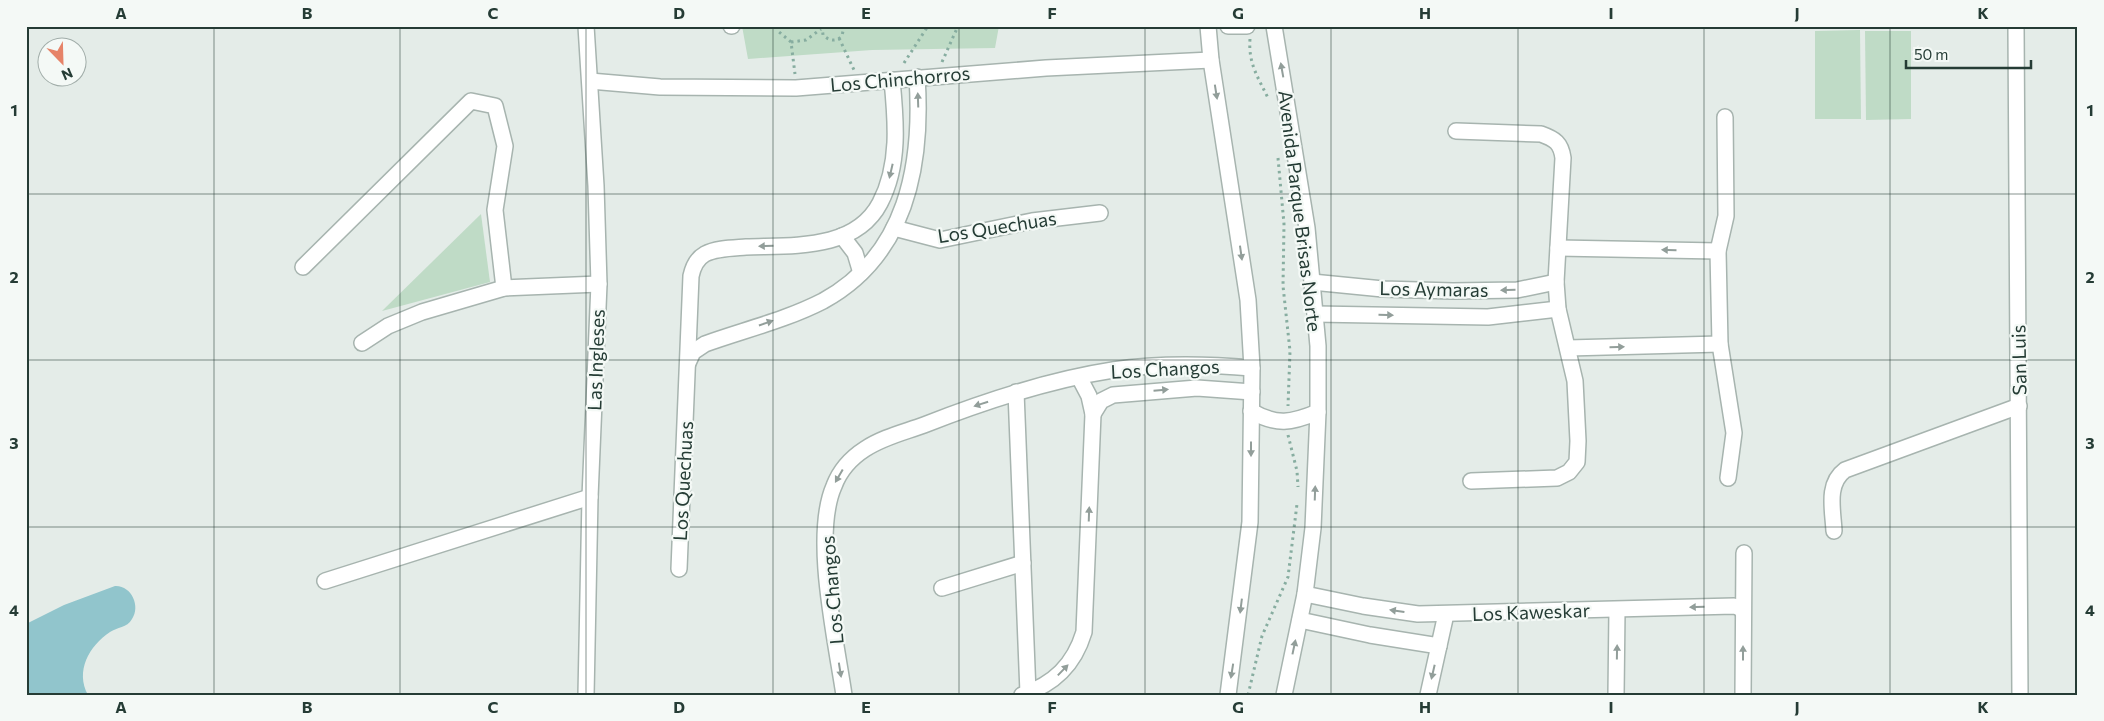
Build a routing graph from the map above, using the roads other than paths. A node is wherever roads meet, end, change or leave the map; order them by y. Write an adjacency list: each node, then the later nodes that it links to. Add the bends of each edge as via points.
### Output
1 (586, 26): 10 (street, Las Ingleses)
2 (1208, 26): 7 (street)
3 (1228, 26): 6 (street)
4 (1274, 26): 20 (street, Avenida Parque Brisas Norte, one-way to 4, via 1307,228)
5 (2016, 26): 36 (street, San Luis)
6 (1249, 31)
7 (1211, 60): 8 (street, Los Chinchorros); 32 (street, one-way to 32, via 1248,300)
8 (917, 77): 9 (street, Los Chinchorros); 14 (street, one-way to 8, via 911,186 915,162)
9 (892, 80): 10 (street, Los Chinchorros, via 796,88 660,86); 15 (street, Los Quechuas, one-way to 15, via 895,138 888,183 880,204 864,224)
10 (590, 81): 22 (street, Las Ingleses)
11 (1725, 117): 17 (street, via 1726,216)
12 (1456, 131): 16 (street, via 1541,134 1554,139 1561,147)
13 (1100, 213): 14 (street, Los Quechuas, via 1032,221 940,240)
14 (894, 228): 19 (street)
15 (842, 236): 19 (street, via 855,253); 26 (street, Los Quechuas, one-way to 26, via 831,240 732,248 705,254 694,266 691,276)
16 (1558, 248): 17 (street, one-way to 16); 21 (street)
17 (1718, 251): 29 (street)
18 (303, 267): 23 (street, via 471,101 496,106 505,146 495,210)
19 (861, 273): 27 (street, one-way to 19, via 823,301)
20 (1312, 282): 21 (street, Los Aymaras, one-way to 20, via 1517,290 1454,291); 25 (street, Avenida Parque Brisas Norte)
21 (1556, 282): 24 (street)
22 (598, 284): 23 (street); 42 (street, Las Ingleses)
23 (504, 288): 28 (street, via 422,312 388,326)
24 (1558, 309): 25 (street, Los Aymaras, one-way to 24, via 1488,317); 30 (street)
25 (1315, 314): 38 (street, Avenida Parque Brisas Norte)
26 (690, 316): 27 (street, via 702,335); 31 (street, Los Quechuas)
27 (720, 339): 31 (street, via 698,348)
28 (362, 343)
29 (1720, 344): 30 (street, one-way to 29); 40 (street, via 1734,433)
30 (1568, 348): 41 (street, via 1575,381 1577,462 1569,472 1557,478)
31 (688, 363): 46 (street, Los Quechuas)
32 (1252, 368): 33 (street, Los Changos, via 1171,365); 35 (street)
33 (1079, 376): 34 (street, Los Changos); 39 (street, Los Changos)
34 (1016, 392): 45 (street, Los Changos); 58 (street, Los Changos, one-way to 58, via 878,442 854,456 838,477 826,518 826,560)
35 (1252, 392): 37 (street); 39 (street, Los Changos, one-way to 35, via 1101,401 1112,395 1196,388)
36 (2019, 406): 43 (street, via 1845,470 1836,478 1832,488); 64 (street, San Luis)
37 (1251, 412): 38 (street, via 1276,422 1287,422); 59 (street, one-way to 59, via 1250,522)
38 (1318, 412): 49 (street, Avenida Parque Brisas Norte, one-way to 38, via 1314,528)
39 (1093, 414): 55 (street, Los Changos, one-way to 39, via 1061,673 1075,654 1084,632)
40 (1728, 478)
41 (1471, 481)
42 (590, 498): 47 (street); 57 (street, Las Ingleses)
43 (1834, 531)
44 (1744, 553): 51 (street)
45 (1022, 563): 48 (street); 55 (street, Los Changos)
46 (678, 569)
47 (325, 581)
48 (942, 588)
49 (1305, 594): 52 (street, Los Kaweskar, one-way to 49, via 1418,614); 53 (street, Avenida Parque Brisas Norte)
50 (1617, 610): 51 (street, Los Kaweskar, one-way to 50, via 1734,606); 52 (street, Los Kaweskar); 56 (street, Los Kaweskar, one-way to 50)
51 (1743, 612): 63 (street, one-way to 51)
52 (1446, 614): 54 (street, Los Kaweskar)
53 (1300, 620): 54 (street); 60 (street, Avenida Parque Brisas Norte, one-way to 53)
54 (1439, 646): 61 (street, Los Kaweskar, one-way to 61)
55 (1025, 694)
56 (1616, 694): 62 (street, Los Kaweskar)
57 (586, 695)
58 (844, 695)
59 (1228, 695)
60 (1284, 695)
61 (1428, 695)
62 (1606, 695)
63 (1743, 695)
64 (2020, 695)

